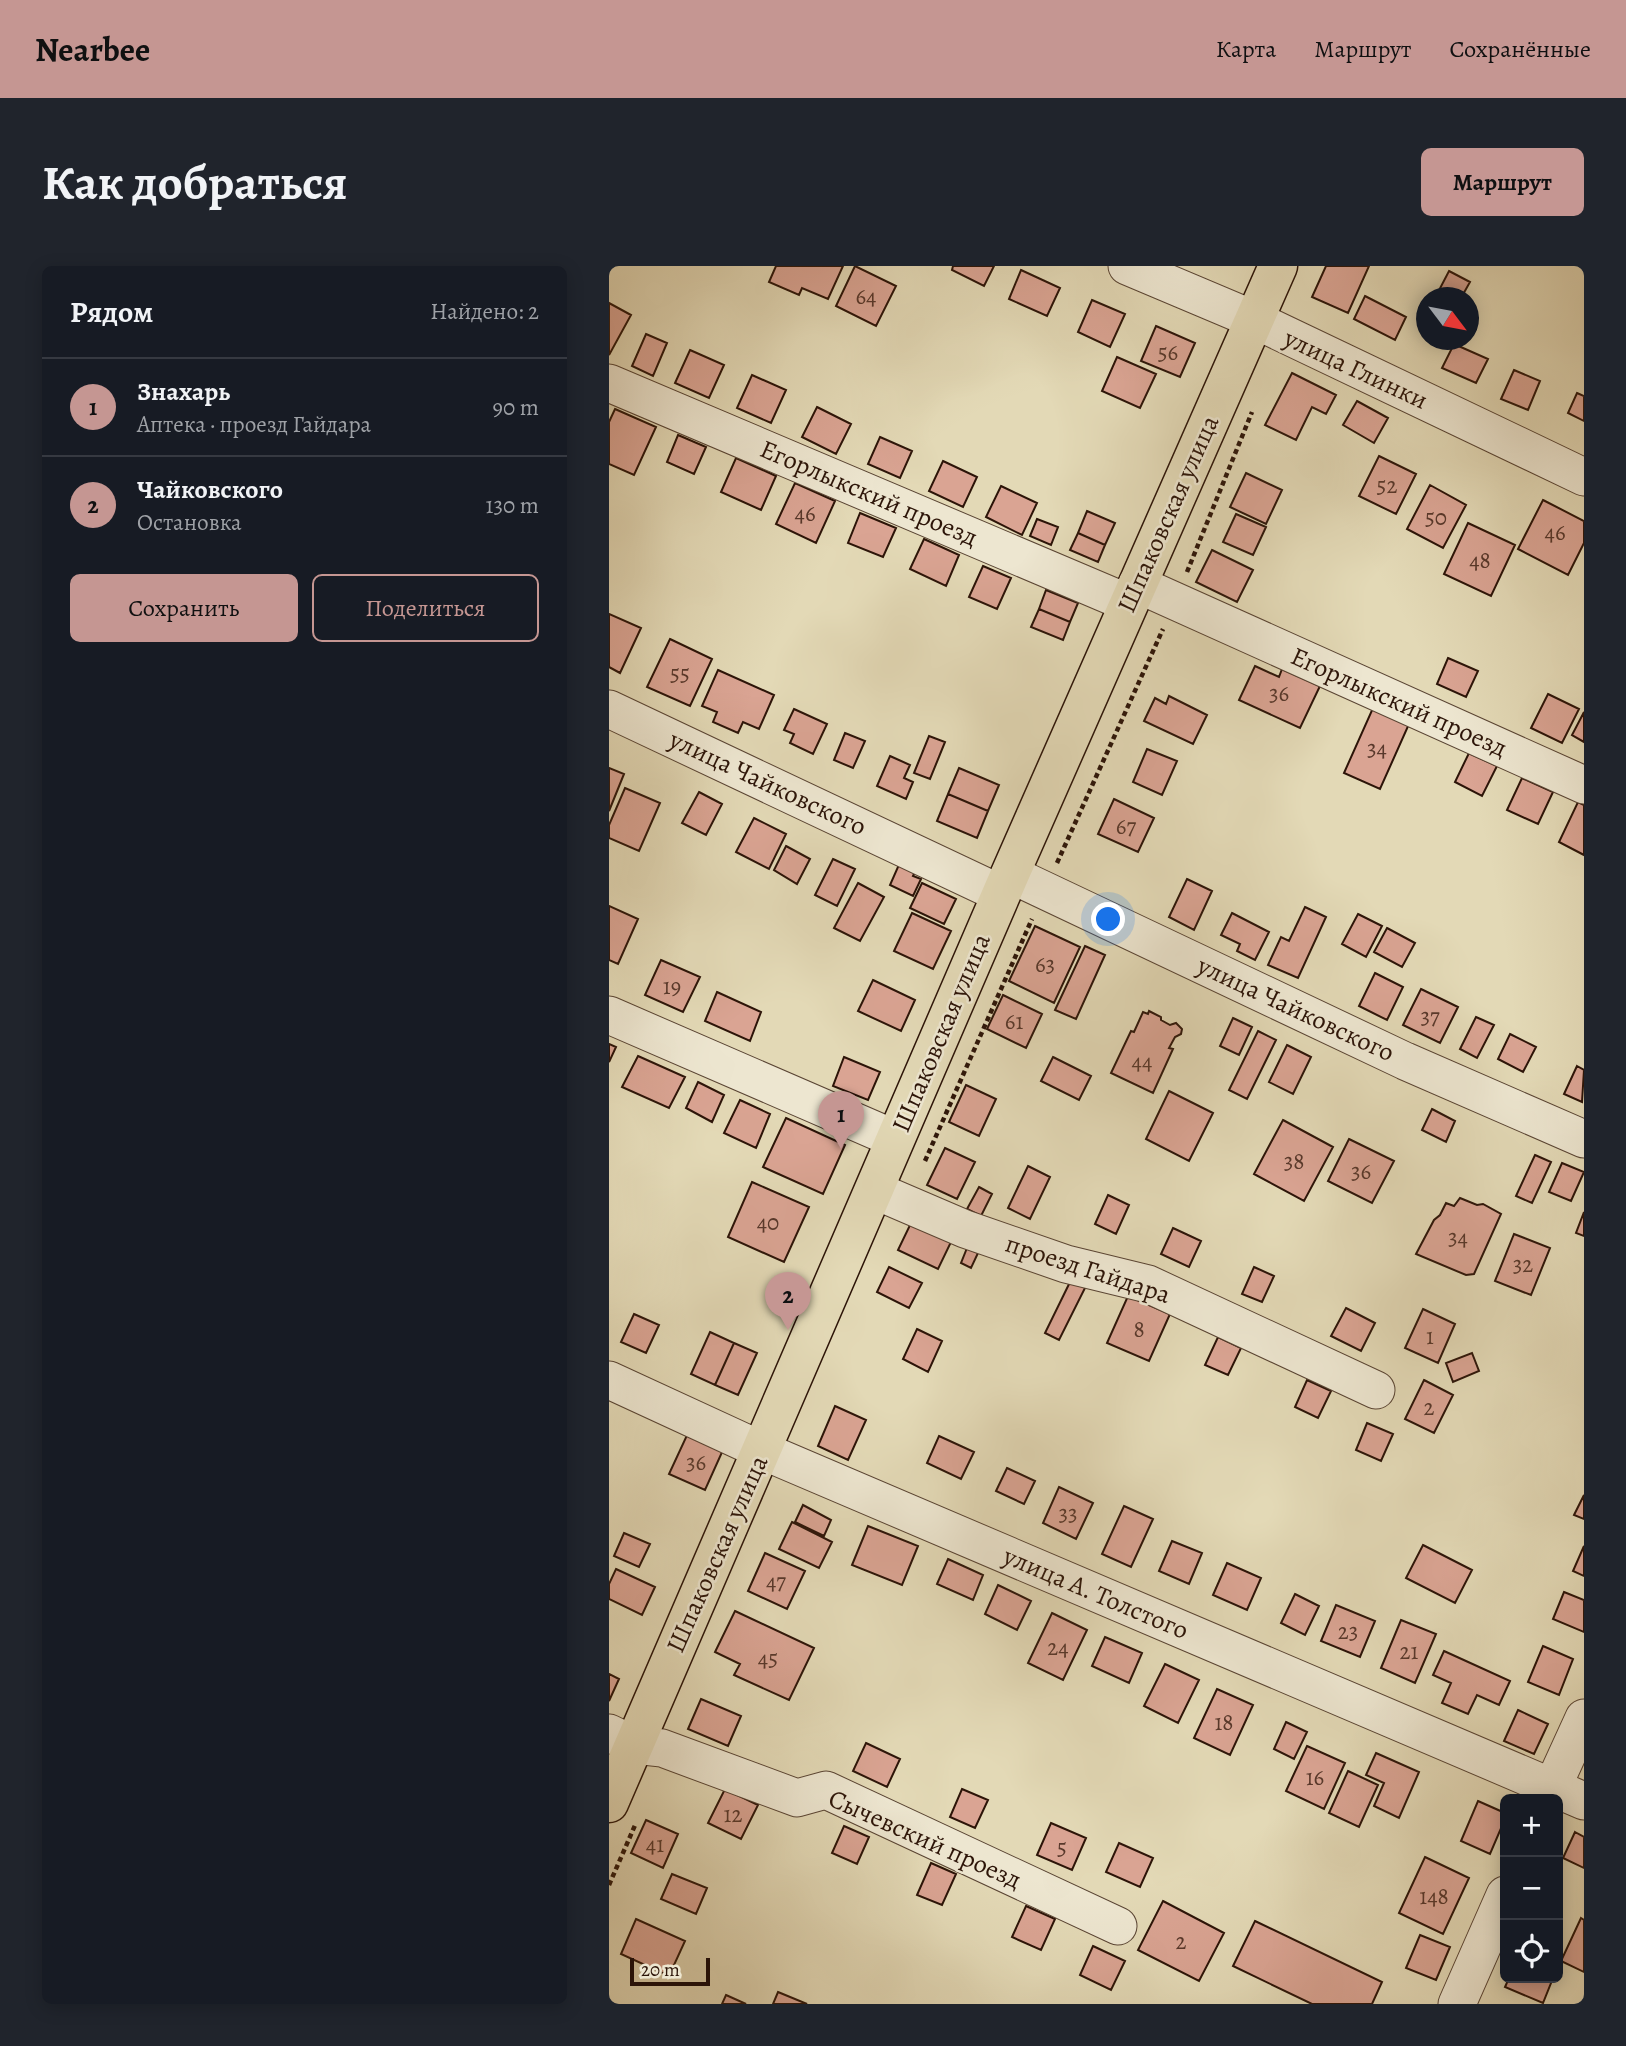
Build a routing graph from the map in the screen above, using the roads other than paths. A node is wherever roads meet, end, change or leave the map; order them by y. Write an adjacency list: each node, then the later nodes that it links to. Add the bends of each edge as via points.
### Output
1 (1126, 266): 3 (street, улица Глинки)
2 (1278, 266): 3 (main road, Шпаковская улица)
3 (1255, 320): 5 (street, улица Глинки); 6 (main road, Шпаковская улица)
4 (609, 383): 6 (street, Егорлыкский проезд)
5 (1584, 477)
6 (1133, 593): 8 (street, Егорлыкский проезд, via 1176,601); 9 (main road, Шпаковская улица)
7 (609, 709): 9 (street, улица Чайковского)
8 (1584, 785)
9 (1006, 884): 11 (main road, Шпаковская улица); 12 (street, улица Чайковского, via 1044,891 1405,1061)
10 (609, 1015): 11 (street)
11 (895, 1139): 13 (main road, Шпаковская улица)
12 (1584, 1139)
13 (890, 1196): 15 (street, проезд Гайдара, via 965,1229 1066,1264 1148,1284); 16 (main road, Шпаковская улица)
14 (609, 1380): 16 (street, улица А. Толстого)
15 (1376, 1390)
16 (763, 1451): 18 (main road, Шпаковская улица); 19 (street, улица А. Толстого)
17 (1584, 1718): 20 (street)
18 (621, 1739): 21 (main road, Шпаковская улица); 23 (street, Сычевский проезд, via 662,1748 797,1798 826,1790)
19 (1556, 1794)
20 (1562, 1794)
21 (625, 1807)
22 (1500, 1906): 24 (street)
23 (1118, 1926)
24 (1457, 2004)

